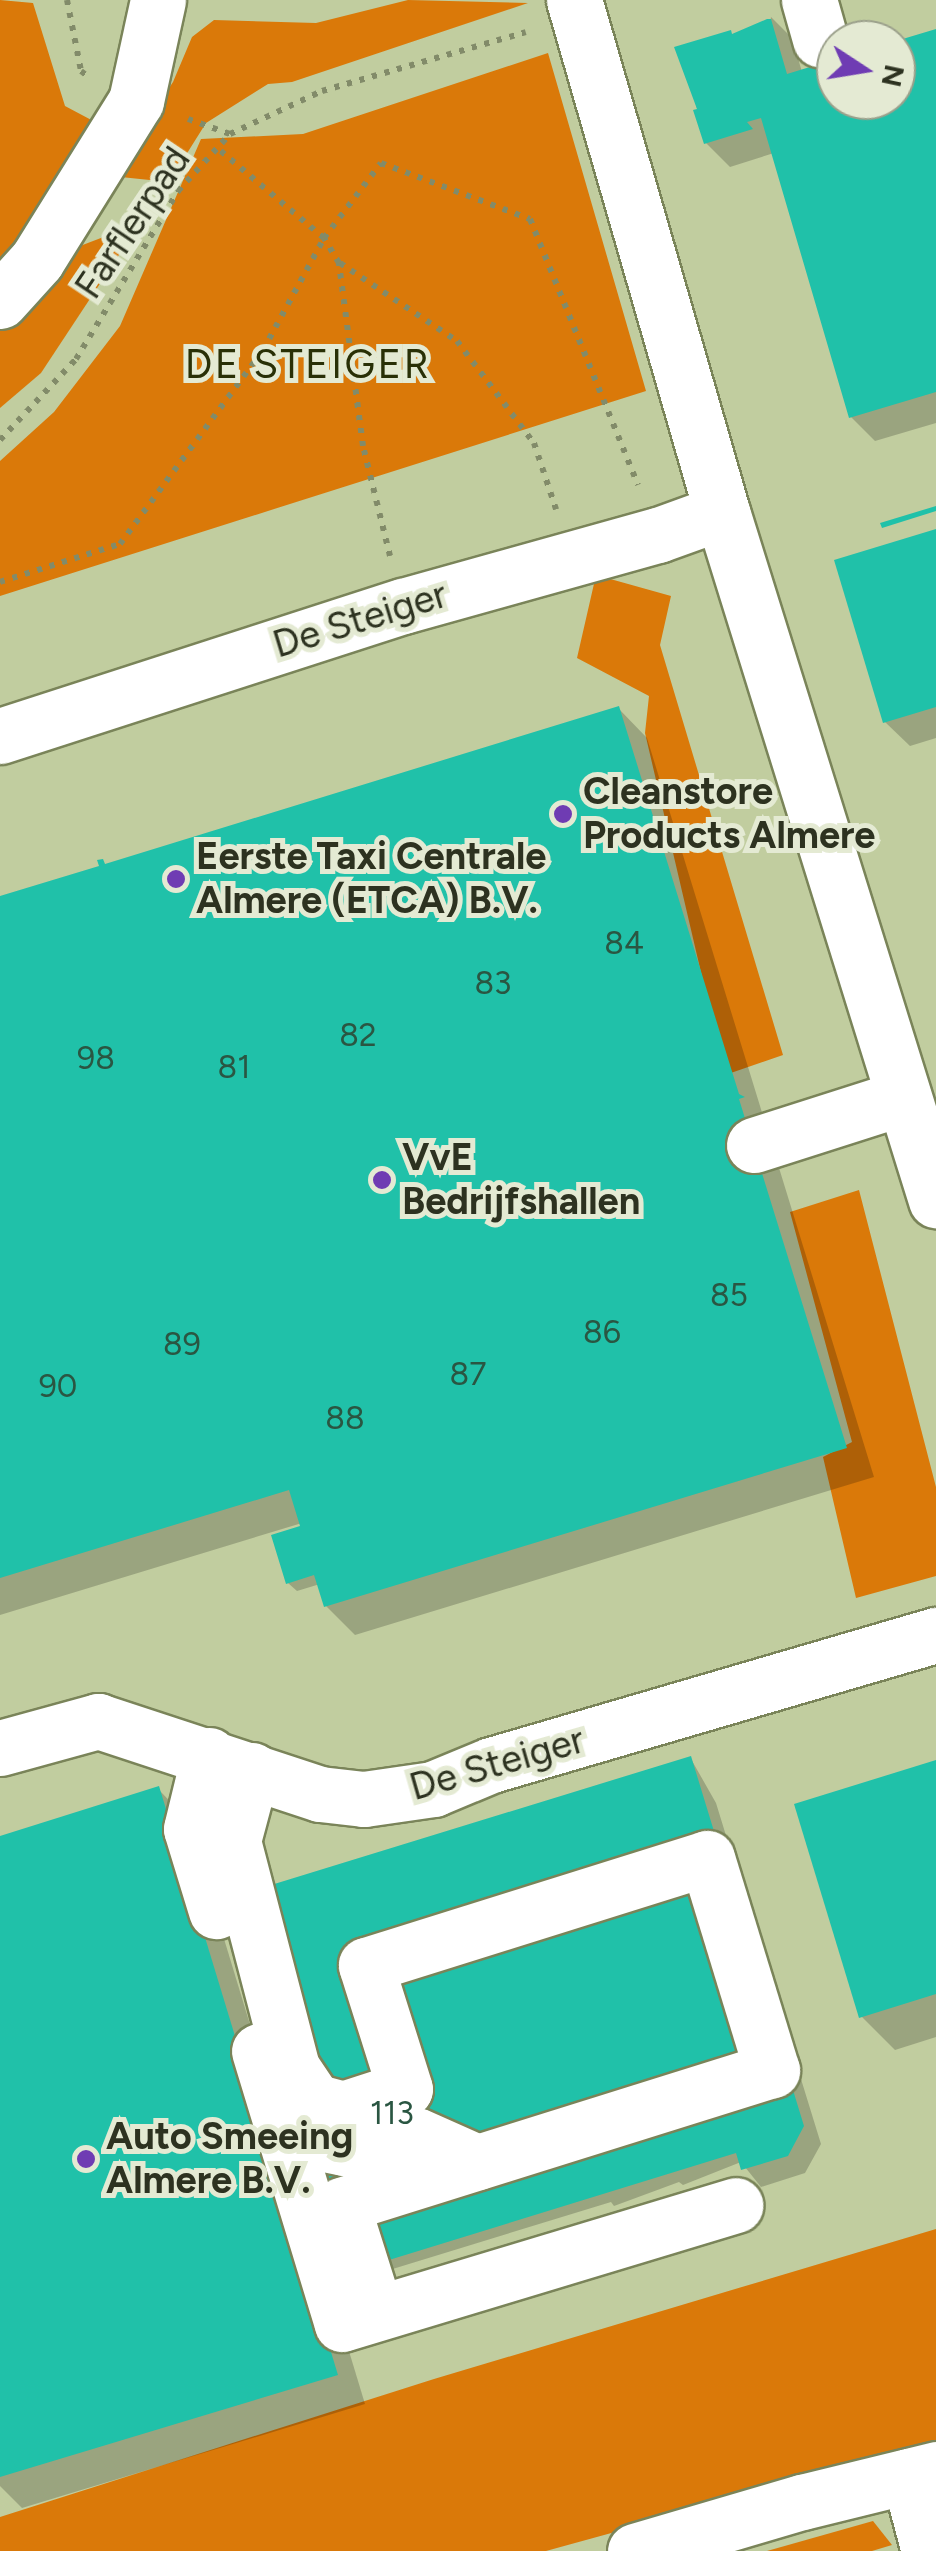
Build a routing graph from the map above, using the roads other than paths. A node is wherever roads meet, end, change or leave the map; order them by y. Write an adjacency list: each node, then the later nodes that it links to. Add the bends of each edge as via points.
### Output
1 (158, 0): 3 (street, via 136,101 37,260)
2 (576, 8): 4 (street)
3 (0, 300)
4 (722, 512): 5 (street, De Steiger); 6 (street)
5 (0, 736)
6 (904, 1097): 7 (street); 8 (street)
7 (754, 1145)
8 (936, 1200)
9 (936, 1635): 11 (street, De Steiger, via 432,1789 349,1798)
10 (0, 1748): 11 (street, De Steiger, via 98,1721)
11 (230, 1763): 12 (street, via 191,1829); 13 (street, via 233,1841 292,2068 302,2088 328,2108 405,2089 366,1965 706,1858 772,2070)
12 (276, 2110): 13 (street, via 298,2133 320,2143 344,2148 416,2135); 15 (street)
13 (477, 2162): 15 (street, via 342,2204)
14 (735, 2205): 15 (street)
15 (359, 2318)
16 (923, 2473): 17 (street); 18 (street)
17 (635, 2551)
18 (929, 2551)

